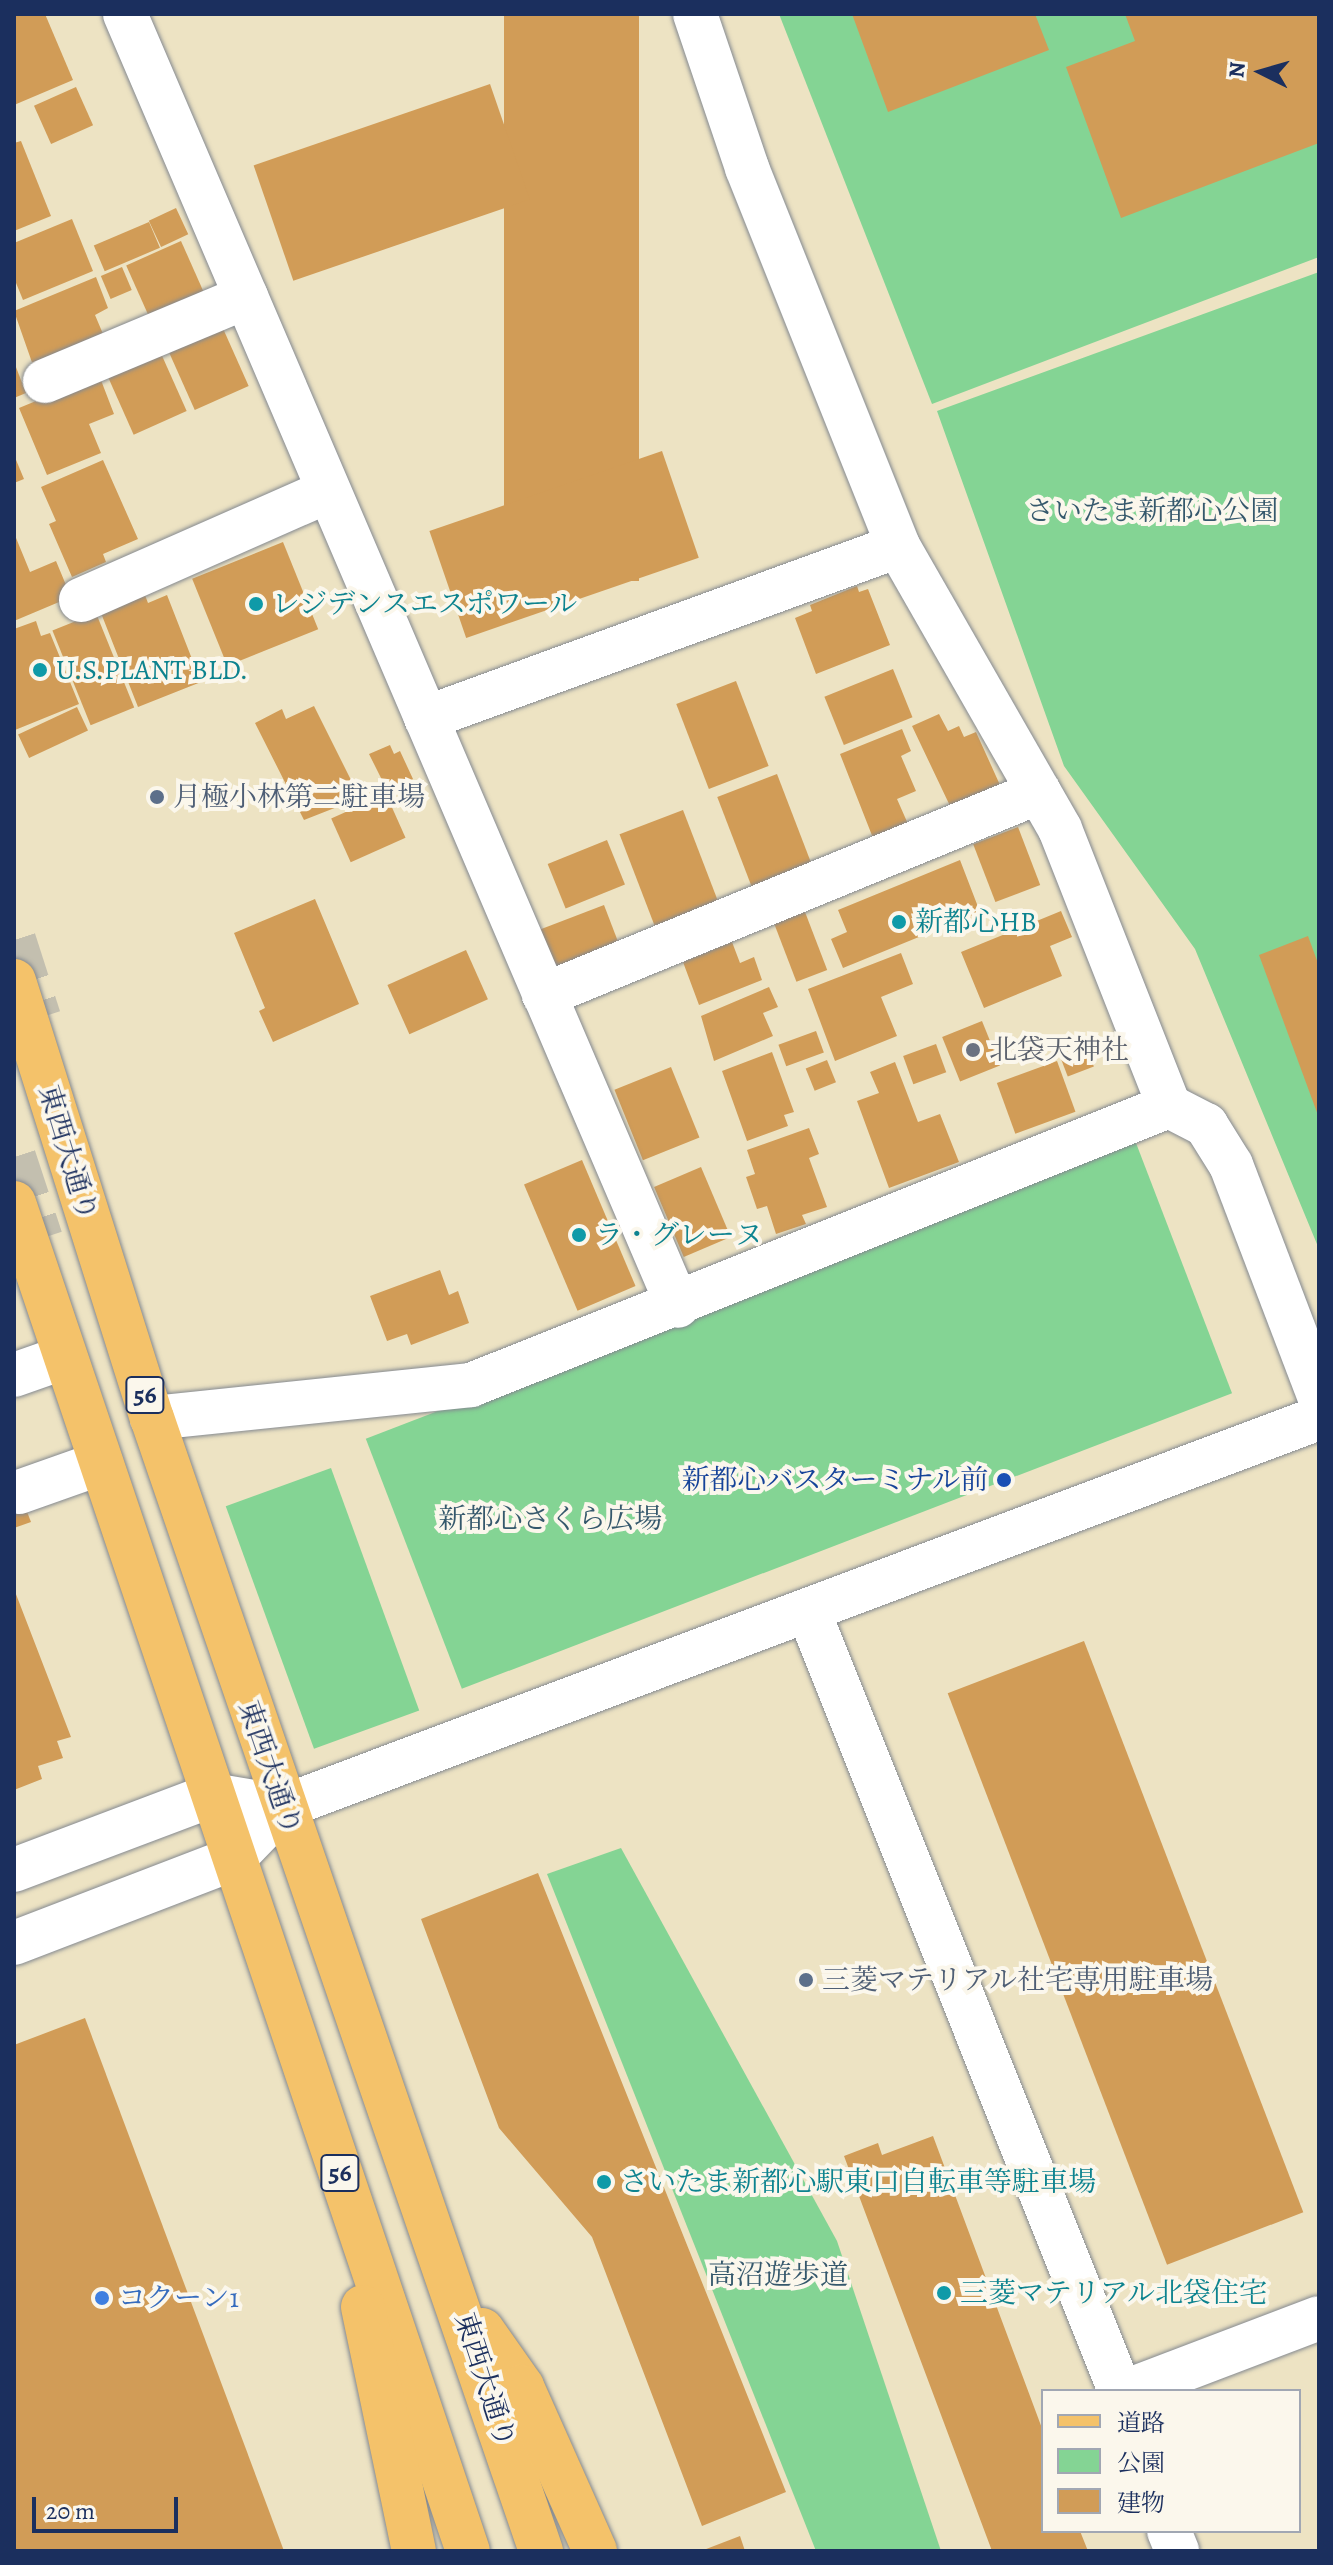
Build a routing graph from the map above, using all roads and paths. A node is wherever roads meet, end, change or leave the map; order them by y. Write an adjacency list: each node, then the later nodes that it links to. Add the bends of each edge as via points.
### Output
1 (125, 14): 3 (street)
2 (695, 14): 6 (street, via 747,168)
3 (246, 297): 4 (street); 5 (street)
4 (45, 381)
5 (328, 491): 7 (street); 8 (street)
6 (898, 546): 8 (street); 9 (street)
7 (81, 600)
8 (426, 718): 11 (street)
9 (1039, 792): 11 (street); 12 (street, via 1060,829)
10 (14, 981): 18 (main road, 東西大通り / 56)
11 (544, 995): 14 (street)
12 (1169, 1106): 14 (street); 17 (street, via 1206,1125 1231,1165)
13 (18, 1229): 15 (main road, 56)
14 (678, 1306): 18 (street, via 471,1385)
15 (65, 1357): 16 (street); 20 (main road, 56)
16 (14, 1375)
17 (1319, 1396)
18 (152, 1418): 24 (main road, 東西大通り / 56)
19 (1319, 1418): 22 (street)
20 (101, 1463): 21 (street); 23 (main road, 56)
21 (19, 1492)
22 (808, 1610): 24 (street); 31 (street)
23 (212, 1795): 24 (street); 25 (main road, 56); 26 (street)
24 (283, 1807): 25 (street); 29 (main road, 東西大通り / 56)
25 (233, 1859): 27 (street); 28 (main road, 56)
26 (14, 1870)
27 (14, 1943)
28 (342, 2179): 33 (main road, via 377,2393); 34 (main road, 56)
29 (457, 2296): 35 (main road, 東西大通り / 56); 36 (main road, via 522,2387)
30 (1319, 2318): 32 (street)
31 (1119, 2389)
32 (1132, 2389)
33 (414, 2551)
34 (468, 2551)
35 (541, 2551)
36 (595, 2551)

